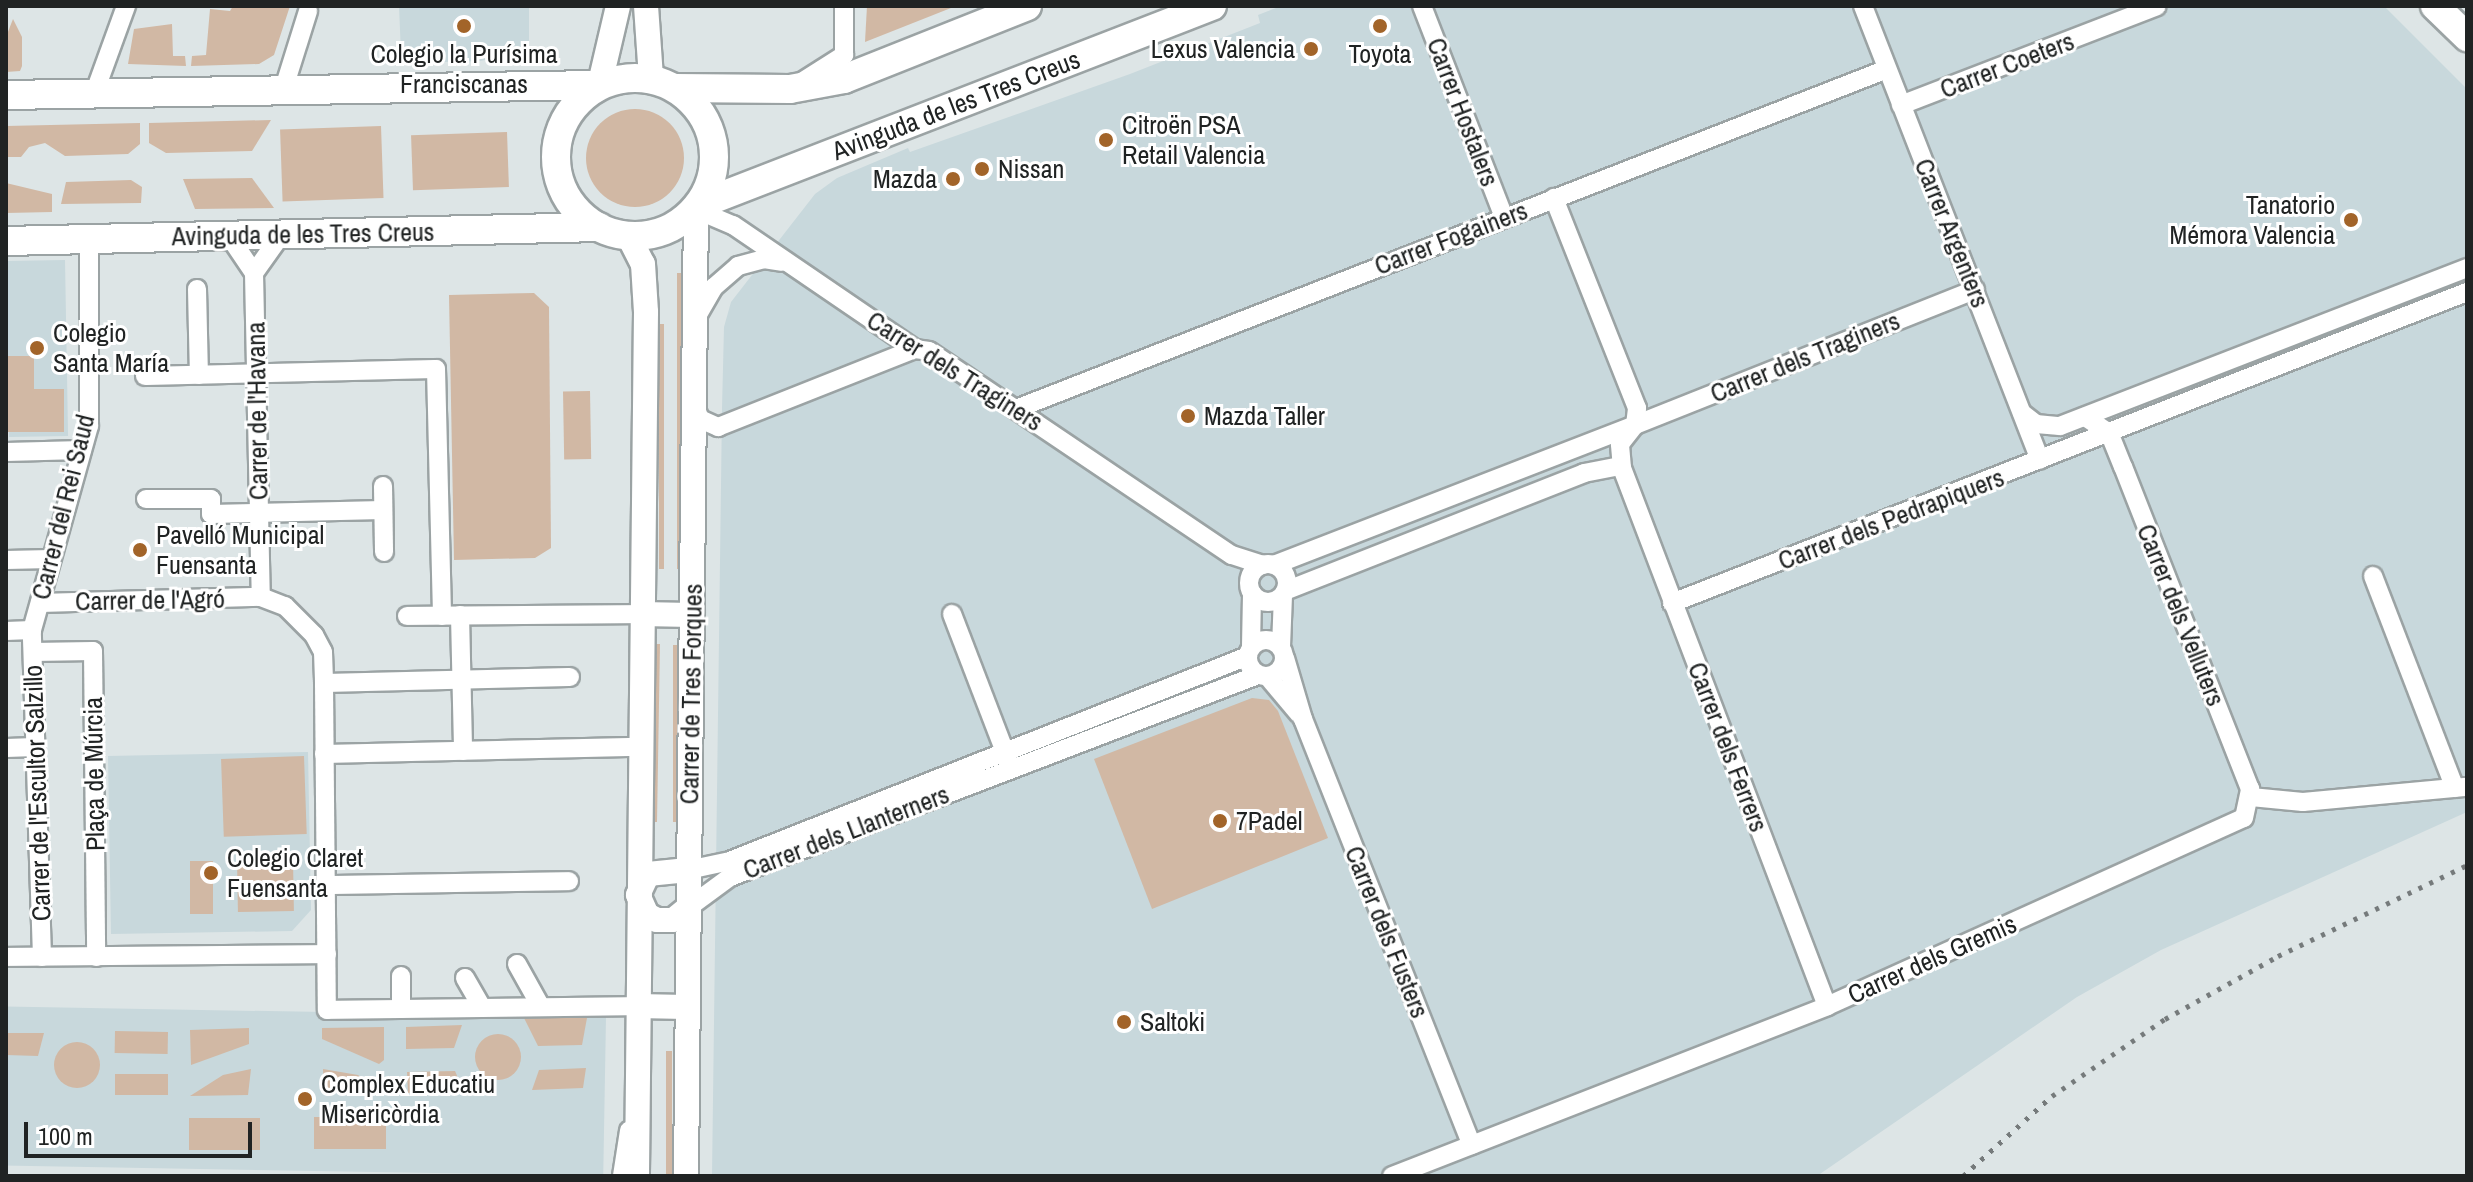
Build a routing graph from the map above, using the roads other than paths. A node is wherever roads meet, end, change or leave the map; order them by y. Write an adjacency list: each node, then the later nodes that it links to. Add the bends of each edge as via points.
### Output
1 (126, 6): 18 (street)
2 (618, 6): 15 (main road)
3 (646, 6): 14 (main road)
4 (844, 6): 16 (street, via 844,55)
5 (1027, 6): 16 (main road, via 844,79)
6 (1212, 6): 22 (main road, Avinguda de les Tres Creus)
7 (1422, 6): 23 (street, Carrer Hostalers)
8 (1863, 6): 13 (street, Carrer Argenters)
9 (2157, 6): 20 (street, Carrer Coeters)
10 (2435, 6): 12 (main road)
11 (308, 11): 17 (street)
12 (2467, 37)
13 (1887, 69): 20 (street, Carrer Argenters); 21 (street, Carrer Fogainers)
14 (663, 83): 15 (main road); 16 (main road); 22 (main road, via 694,104 712,140 713,173)
15 (598, 84): 17 (main road); 24 (main road, via 564,122 557,167 574,207)
16 (790, 89)
17 (283, 91): 18 (main road)
18 (94, 94): 19 (main road)
19 (6, 95)
20 (1901, 105): 34 (street, Carrer Argenters)
21 (1554, 198): 23 (street, Carrer Fogainers); 45 (street, via 1637,408)
22 (698, 208): 27 (main road, via 669,230); 31 (street, Carrer dels Traginers); 36 (main road, Carrer de Tres Forques)
23 (1504, 217): 42 (street, Carrer Fogainers)
24 (599, 227): 25 (main road, Avinguda de les Tres Creus); 27 (main road)
25 (281, 235): 26 (main road, Avinguda de les Tres Creus); 32 (street)
26 (229, 236): 28 (main road, Avinguda de les Tres Creus); 32 (street)
27 (629, 237): 66 (main road, Carrer de Tres Forques, via 643,264 646,312)
28 (89, 239): 29 (main road, Avinguda de les Tres Creus); 47 (street, Carrer del Rei Saud, via 89,426)
29 (6, 241)
30 (2467, 268): 44 (street)
31 (798, 269): 36 (street, via 764,259 738,266 703,301); 37 (street, Carrer dels Traginers)
32 (254, 273): 38 (street, Carrer de l'Havana)
33 (197, 289): 39 (street)
34 (1975, 290): 43 (street, Carrer Argenters); 45 (street, Carrer dels Traginers)
35 (2467, 292): 46 (street, Carrer dels Pedrapiquers)
36 (693, 337): 41 (main road, Carrer de Tres Forques)
37 (915, 349): 41 (street, via 718,427 700,419); 42 (street, Carrer dels Traginers, via 929,351)
38 (256, 373): 39 (street); 54 (street, Carrer de l'Havana); 70 (street, via 436,369)
39 (199, 375): 40 (street)
40 (145, 376)
41 (693, 401): 68 (main road, Carrer de Tres Forques)
42 (1016, 409): 55 (street, Carrer dels Traginers)
43 (2022, 413): 44 (street, via 2049,427); 49 (street, Carrer Argenters)
44 (2085, 417): 46 (street)
45 (1635, 425): 50 (street, via 1620,444); 59 (street, Carrer dels Traginers)
46 (2109, 433): 49 (street, Carrer dels Pedrapiquers); 88 (street, Carrer dels Velluters)
47 (82, 450): 48 (street); 57 (street, Carrer del Rei Saud)
48 (6, 452)
49 (2040, 460): 65 (street, Carrer dels Pedrapiquers)
50 (1621, 466): 62 (street, via 1584,473); 65 (street, Carrer dels Ferrers)
51 (383, 486): 53 (street)
52 (146, 499): 54 (street, via 211,499 211,514)
53 (383, 510): 54 (street); 56 (street)
54 (259, 512): 63 (street, Carrer de l'Havana)
55 (1209, 540): 59 (street, Carrer dels Traginers); 61 (street, Carrer dels Traginers)
56 (384, 552)
57 (51, 559): 58 (street, Carrer de l'Agró); 64 (street, Carrer del Rei Saud)
58 (6, 560)
59 (1268, 565): 61 (street); 62 (street, via 1285,575)
60 (2373, 576): 87 (street)
61 (1251, 588): 62 (street, via 1267,602); 73 (street)
62 (1284, 593): 75 (street, Carrer dels Fusters)
63 (261, 597): 64 (street, Carrer de l'Agró); 79 (street, via 285,606 314,635 323,652)
64 (40, 603): 71 (street, Carrer del Rei Saud)
65 (1672, 603): 102 (street, Carrer dels Ferrers)
66 (641, 614): 68 (main road); 70 (street); 82 (main road, Carrer de Tres Forques)
67 (952, 614): 86 (street)
68 (692, 615): 89 (main road, Carrer de Tres Forques)
69 (407, 616): 70 (street)
70 (451, 616): 78 (street)
71 (32, 630): 72 (street); 74 (street, Carrer de l'Escultor Salzillo)
72 (6, 631)
73 (1250, 651): 75 (street, via 1266,639); 76 (street, Carrer dels Fusters); 86 (street, Carrer dels Llanterners)
74 (33, 652): 81 (street, Carrer de l'Escultor Salzillo); 97 (street, Plaça de Múrcia, via 93,651)
75 (1283, 653): 76 (street, via 1280,671); 80 (street, Carrer dels Fusters)
76 (1263, 676): 80 (street, Carrer dels Fusters); 86 (street, Carrer dels Llanterners)
77 (570, 677): 78 (street)
78 (461, 679): 79 (street); 84 (street)
79 (324, 683): 85 (street)
80 (1303, 719): 108 (street, Carrer dels Fusters)
81 (35, 747): 83 (street); 96 (street, Carrer de l'Escultor Salzillo)
82 (640, 747): 84 (street); 92 (main road, Carrer de Tres Forques)
83 (6, 748)
84 (463, 751): 85 (street)
85 (324, 754): 91 (street)
86 (1008, 760): 89 (street, Carrer dels Llanterners, via 719,865); 93 (street, Carrer dels Llanterners, via 730,877)
87 (2461, 788): 88 (street, via 2303,802)
88 (2251, 797): 102 (street, Carrer dels Gremis, via 2244,818 2235,825)
89 (688, 870): 92 (main road, via 648,874); 93 (main road, Carrer de Tres Forques)
90 (569, 881): 91 (street)
91 (326, 885): 94 (street)
92 (638, 895): 93 (main road, via 647,915 657,920 673,920); 101 (main road, Carrer de Tres Forques)
93 (688, 908): 104 (main road, Carrer de Tres Forques)
94 (327, 954): 97 (street); 106 (street, via 327,1010)
95 (6, 957): 96 (street)
96 (42, 957): 97 (street)
97 (96, 957)
98 (517, 964): 103 (street)
99 (401, 976): 106 (street)
100 (465, 978): 105 (street)
101 (638, 1006): 103 (street); 104 (main road); 107 (main road, Carrer de Tres Forques)
102 (1827, 1006): 108 (street, Carrer dels Gremis)
103 (541, 1007): 105 (street)
104 (686, 1007): 111 (main road, Carrer de Tres Forques)
105 (482, 1008): 106 (street)
106 (401, 1009)
107 (637, 1073): 109 (street); 110 (main road, Carrer de Tres Forques)
108 (1472, 1145): 112 (street, Carrer dels Gremis)
109 (622, 1176)
110 (637, 1176)
111 (686, 1176)
112 (1392, 1176)

